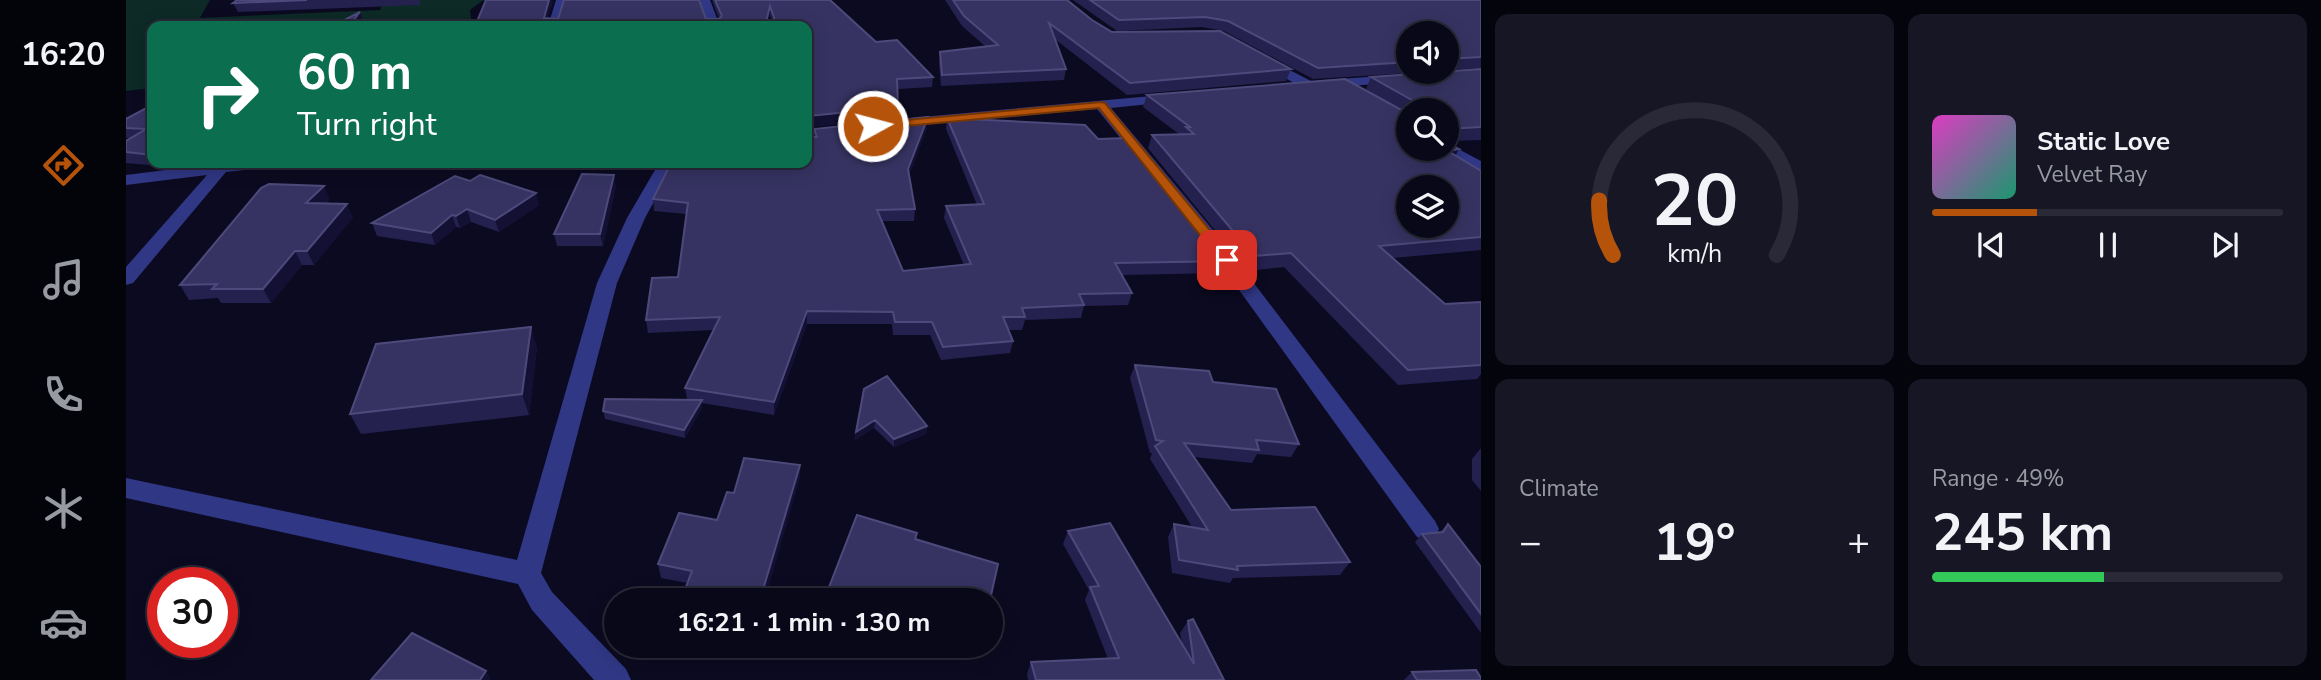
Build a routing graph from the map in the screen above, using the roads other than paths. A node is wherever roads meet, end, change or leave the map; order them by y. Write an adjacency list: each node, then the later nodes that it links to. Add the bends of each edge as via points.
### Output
1 (561, 0): 3 (street)
2 (705, 0): 4 (street)
3 (555, 21)
4 (712, 21)
5 (1251, 54): 8 (street)
6 (1396, 80): 7 (street)
7 (1341, 83): 8 (street); 11 (street)
8 (1308, 85): 9 (street)
9 (1283, 87)
10 (1185, 96): 12 (street)
11 (1363, 97)
12 (1101, 105): 13 (street); 23 (street, via 1212,240)
13 (887, 124)
14 (861, 128): 15 (street)
15 (812, 133)
16 (1459, 154): 19 (street)
17 (222, 168): 20 (street); 21 (street)
18 (664, 168): 24 (street, via 607,283)
19 (1481, 168)
20 (126, 180)
21 (126, 279)
22 (126, 488): 24 (street)
23 (1426, 529)
24 (527, 574): 25 (street, via 542,601)
25 (615, 680)

